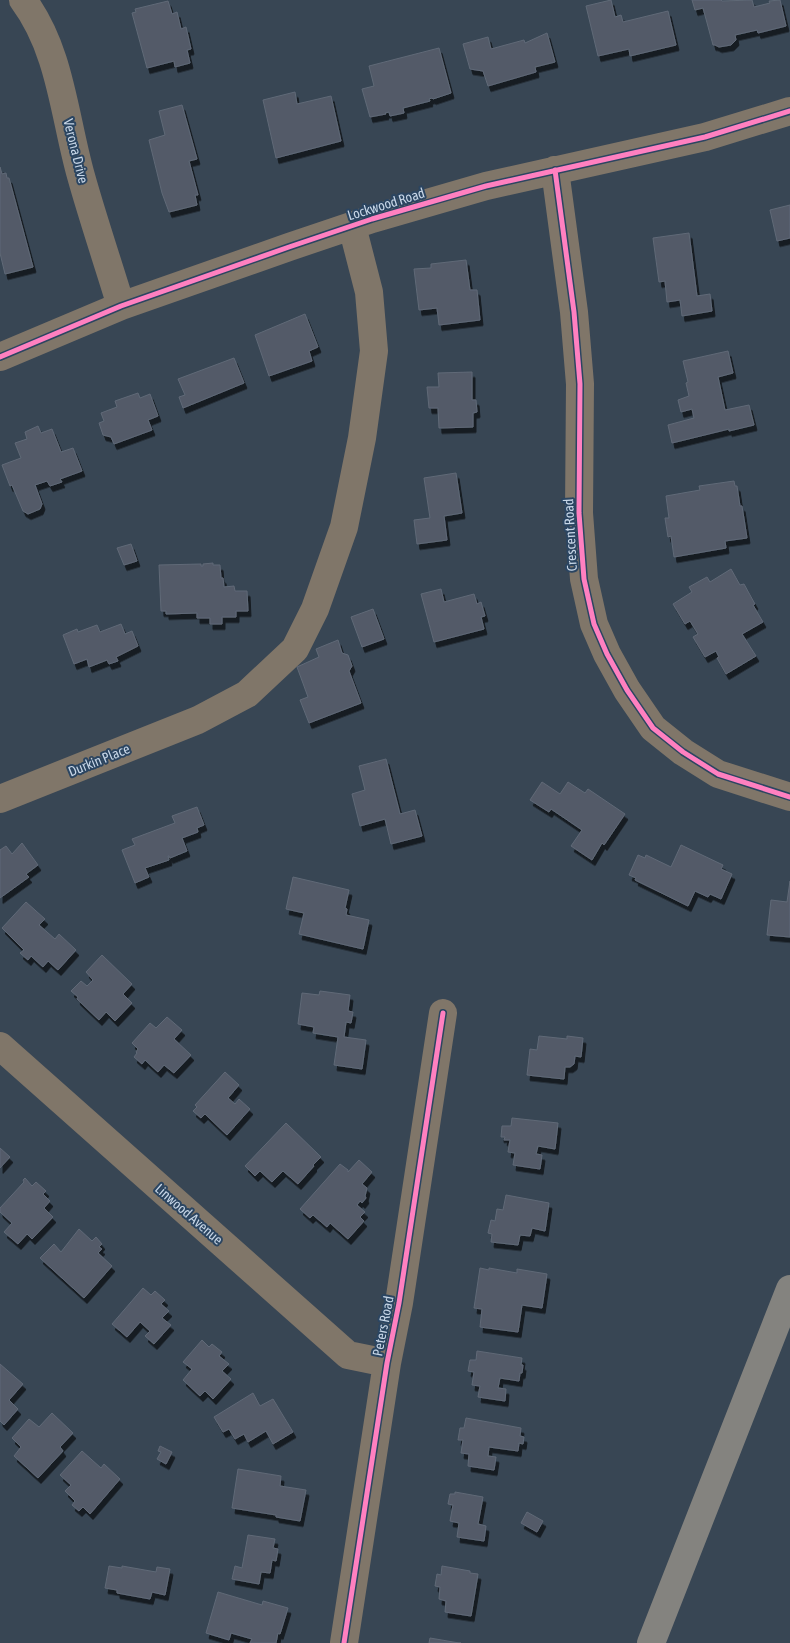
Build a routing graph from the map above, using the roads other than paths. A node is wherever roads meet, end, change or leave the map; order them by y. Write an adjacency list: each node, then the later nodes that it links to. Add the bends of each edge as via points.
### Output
1 (23, 0): 5 (street, Verona Drive, via 56,65 80,175)
2 (790, 111): 3 (street, Lockwood Road, via 705,136)
3 (555, 170): 4 (street, Lockwood Road, via 486,186); 7 (street, Crescent Road, via 574,312 580,384 579,514 584,579 594,624 627,690 653,728 718,774)
4 (352, 226): 5 (street, Lockwood Road); 8 (street, Durkin Place, via 369,292 374,351 362,438 344,527 315,608 295,649 247,694 198,720)
5 (122, 306): 6 (street, Lockwood Road)
6 (0, 357)
7 (790, 797)
8 (0, 799)
9 (443, 1013): 12 (street, Peters Road, via 400,1303)
10 (0, 1046): 12 (street, Linwood Avenue, via 348,1355)
11 (790, 1289): 14 (highway)
12 (387, 1363): 13 (street, Peters Road)
13 (344, 1643)
14 (651, 1643)

